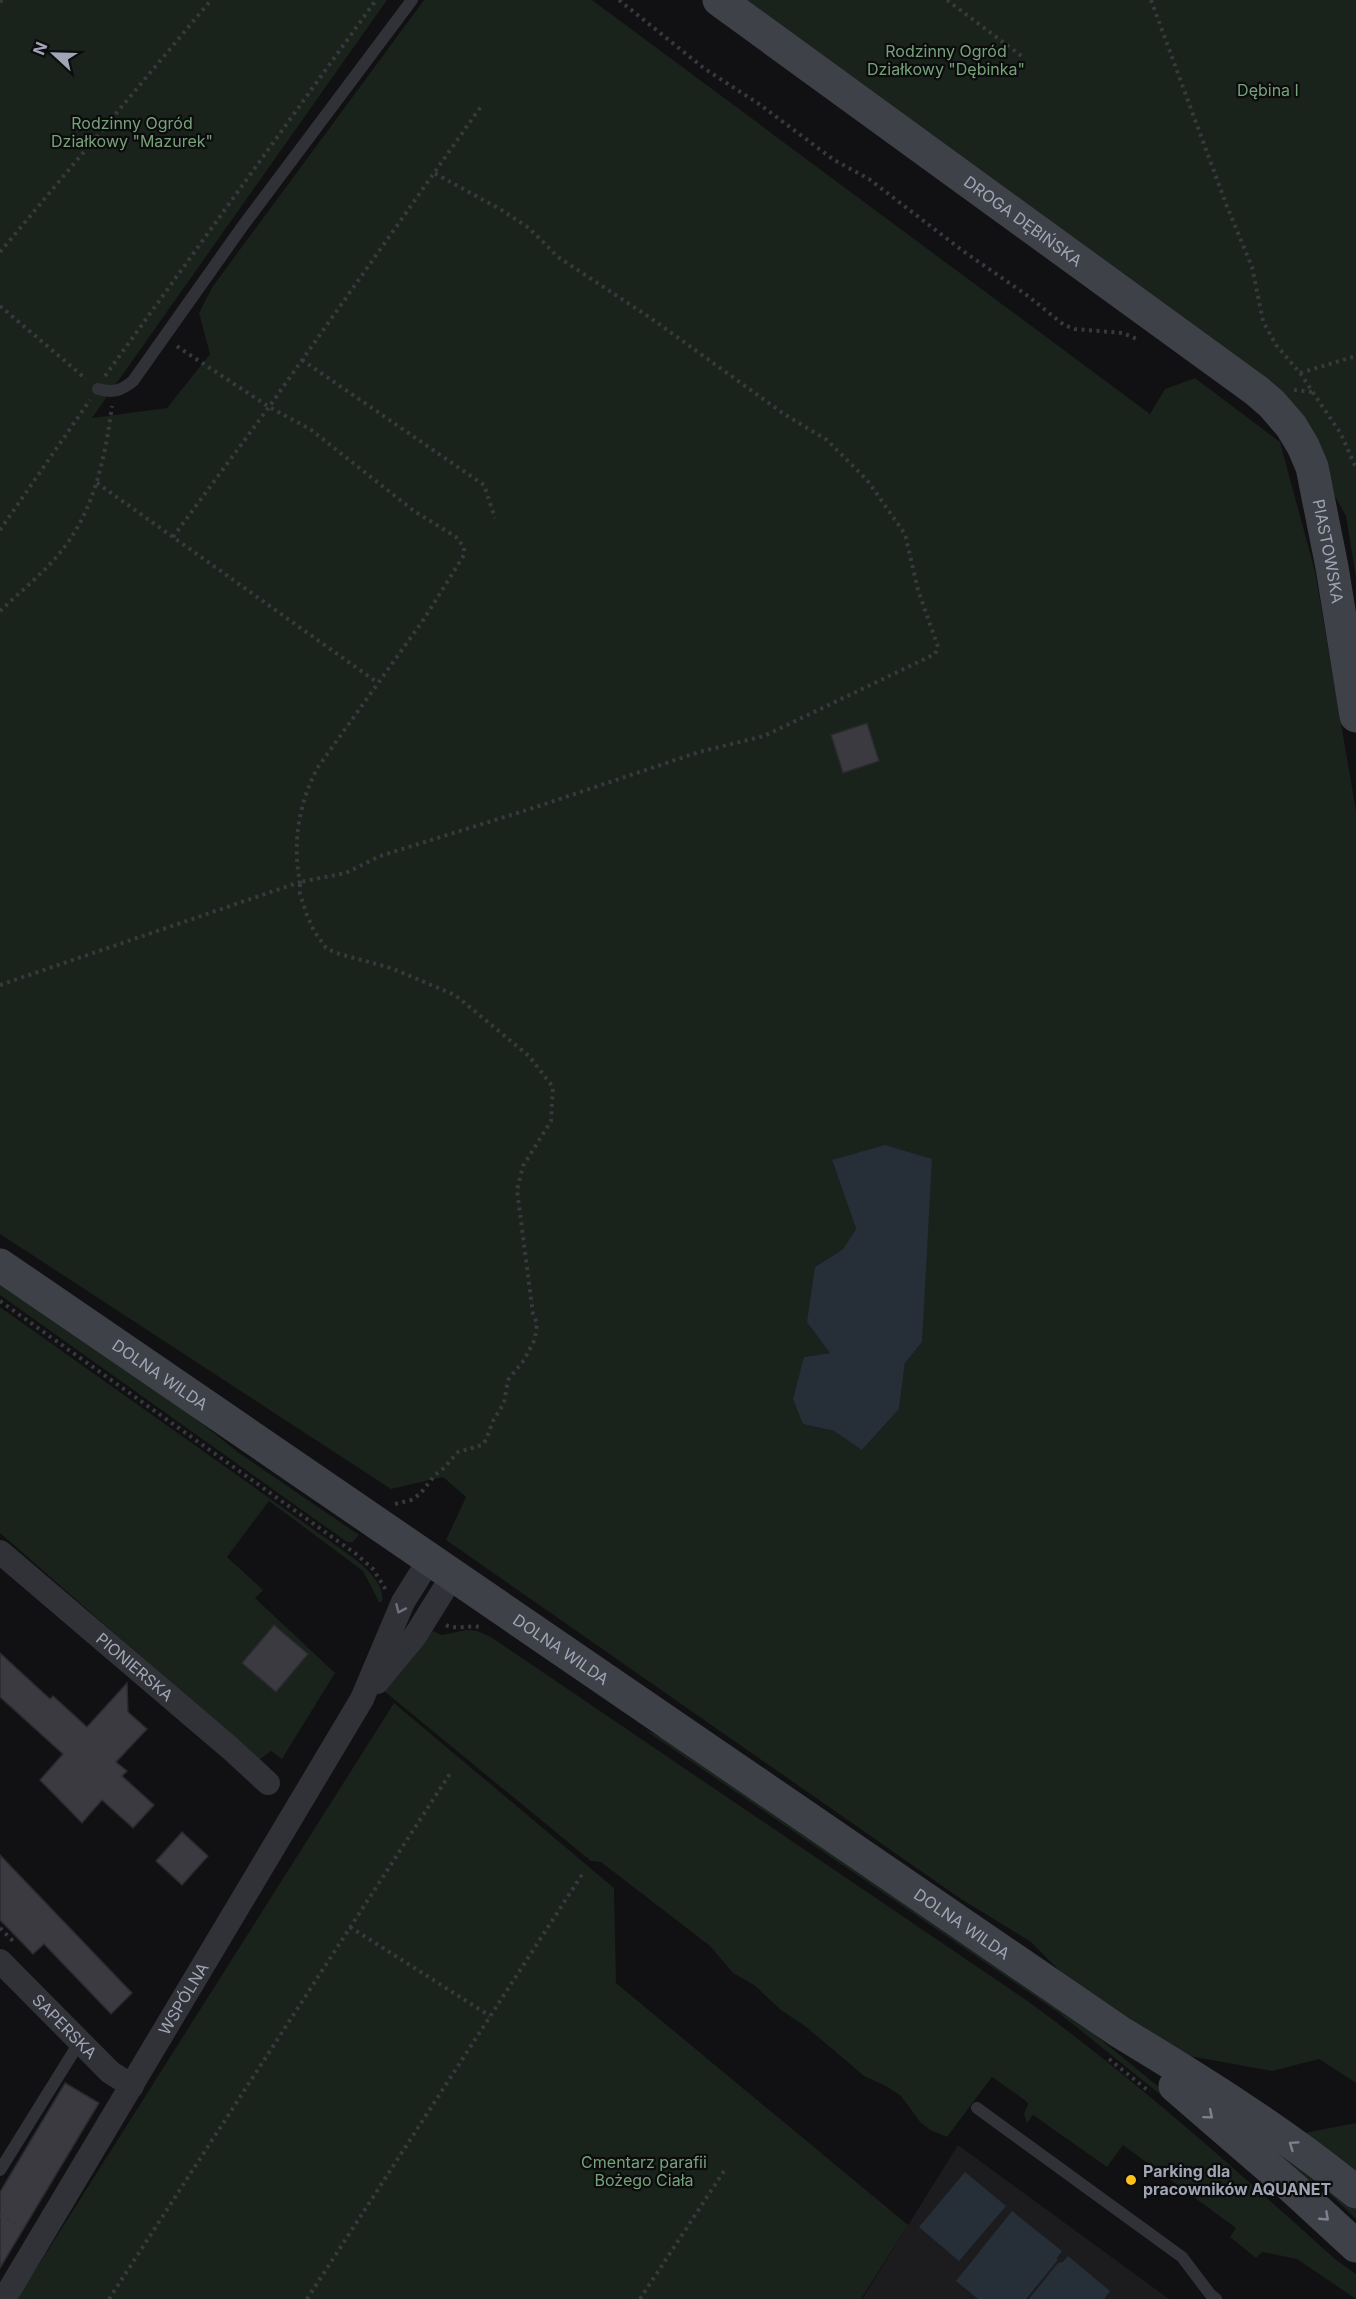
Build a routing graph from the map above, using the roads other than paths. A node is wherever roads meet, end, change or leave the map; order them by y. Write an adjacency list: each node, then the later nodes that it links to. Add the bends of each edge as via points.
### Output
1 (412, 0): 3 (lane, via 242,227 133,381 123,390)
2 (719, 0): 4 (main road, DROGA DĘBIŃSKA, via 1272,404 1291,426)
3 (104, 391)
4 (1309, 459): 5 (main road, PIASTOWSKA, via 1318,489)
5 (1356, 716)
6 (0, 1265): 8 (main road, DOLNA WILDA, via 369,1535)
7 (0, 1552): 10 (street, PIONIERSKA)
8 (441, 1567): 9 (street, WSPÓLNA, via 428,1616); 9 (street, WSPÓLNA, one-way to 9, via 403,1602); 12 (main road, DOLNA WILDA)
9 (362, 1699): 14 (street, WSPÓLNA)
10 (268, 1783)
11 (4, 1972): 13 (street, SAPERSKA)
12 (1111, 2042): 17 (main road, DOLNA WILDA, one-way to 12, via 1198,2079); 18 (main road, DOLNA WILDA, one-way to 18, via 1165,2077)
13 (79, 2043): 14 (street, SAPERSKA); 16 (lane)
14 (132, 2086): 19 (street, WSPÓLNA)
15 (977, 2108): 20 (lane, via 1182,2257)
16 (0, 2170)
17 (1356, 2192)
18 (1356, 2247)
19 (4, 2299)
20 (1216, 2299)

